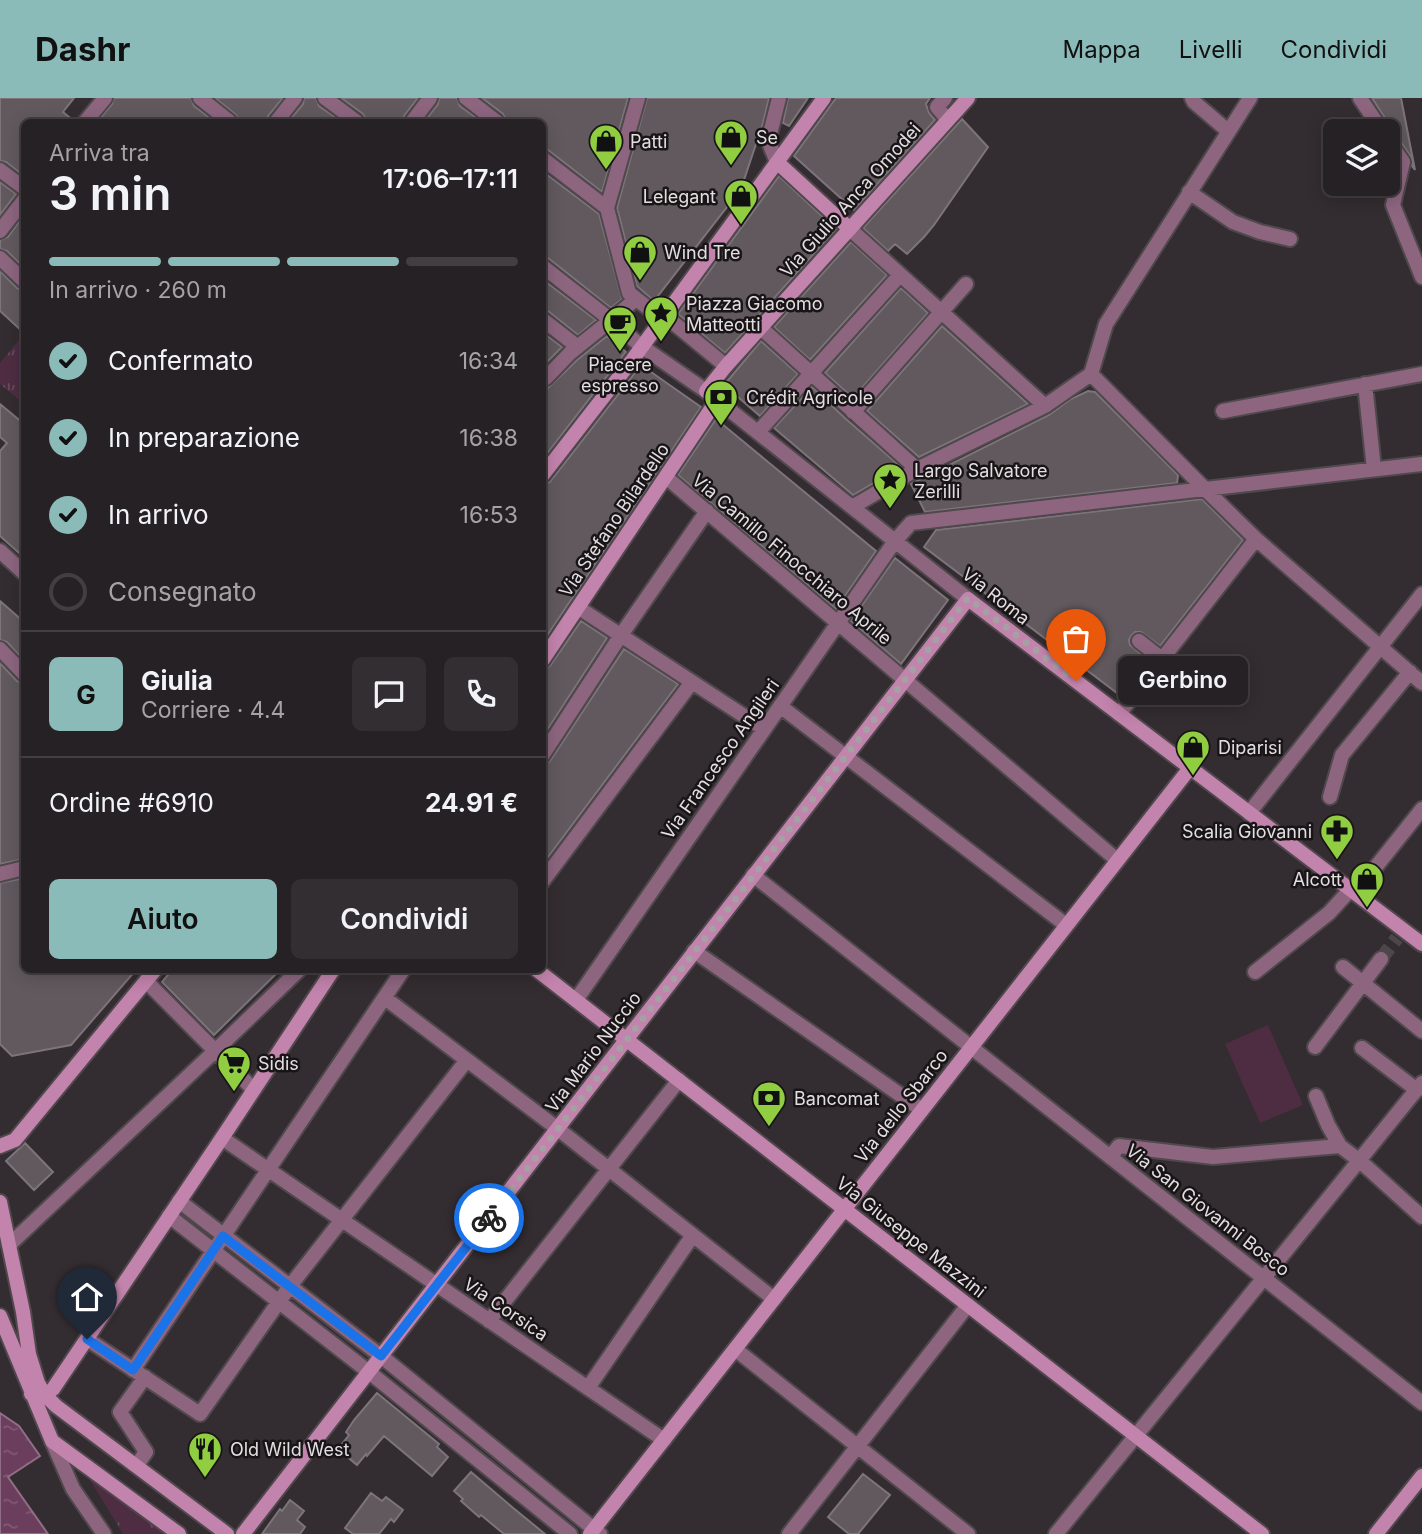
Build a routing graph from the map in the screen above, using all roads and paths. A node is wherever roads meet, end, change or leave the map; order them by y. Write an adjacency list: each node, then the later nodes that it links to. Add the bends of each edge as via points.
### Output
1 (104, 98): 15 (street)
2 (200, 98): 16 (street)
3 (295, 98): 17 (street)
4 (325, 98): 18 (street)
5 (430, 98): 19 (street)
6 (466, 98): 20 (street)
7 (638, 98): 31 (street)
8 (779, 98): 25 (street, via 770,134)
9 (824, 98): 25 (main road)
10 (945, 98): 22 (street, via 937,107)
11 (968, 98): 22 (main road, Via Giulio Anca Omodei)
12 (1192, 98): 23 (street)
13 (1250, 98): 23 (street)
14 (1360, 98): 21 (street)
15 (87, 119)
16 (226, 119)
17 (278, 119)
18 (352, 119)
19 (414, 119)
20 (493, 119)
21 (1374, 119)
22 (948, 120): 32 (main road, Via Giulio Anca Omodei)
23 (1228, 131): 28 (street)
24 (546, 161): 31 (street)
25 (777, 162): 32 (main road); 43 (main road)
26 (0, 170): 27 (street)
27 (21, 186)
28 (1189, 192): 34 (street, via 1233,222); 52 (street, via 1106,324)
29 (1396, 196): 38 (street, via 1394,205)
30 (21, 204): 33 (street)
31 (607, 208): 41 (street)
32 (850, 229): 37 (street); 46 (main road, Via Giulio Anca Omodei)
33 (0, 231)
34 (1290, 239)
35 (0, 258): 39 (street)
36 (546, 270): 45 (street)
37 (900, 275): 42 (street); 50 (street)
38 (1422, 277)
39 (21, 278)
40 (966, 285): 42 (street)
41 (633, 296): 43 (street); 45 (street)
42 (941, 312): 56 (street); 58 (street)
43 (664, 315): 48 (main road); 49 (street)
44 (546, 322): 47 (street)
45 (607, 323): 47 (street); 48 (street)
46 (761, 328): 49 (main road, Via Giulio Anca Omodei); 50 (street)
47 (578, 348): 53 (street)
48 (637, 353): 55 (street); 63 (main road)
49 (726, 366): 55 (main road, Via Giulio Anca Omodei)
50 (811, 373): 58 (street); 59 (street)
51 (1422, 373): 54 (street)
52 (1091, 374): 56 (street); 65 (street)
53 (546, 378)
54 (1365, 384): 57 (street); 62 (street)
55 (712, 395): 59 (street, Via Roma); 64 (main road, Via Stefano Bilardello)
56 (1045, 406): 61 (street)
57 (1223, 411)
58 (853, 412): 61 (street)
59 (762, 426): 66 (street, Via Roma)
60 (1422, 464): 62 (street, Via Francesco Angileri)
61 (917, 469): 66 (street)
62 (1374, 470): 65 (street, Via Francesco Angileri)
63 (546, 471)
64 (666, 477): 67 (street, Via Camillo Finocchiaro Aprile); 74 (main road, Via Stefano Bilardello)
65 (1205, 489): 68 (street); 69 (street, Via Francesco Angileri, via 911,523)
66 (852, 507): 69 (street, Via Roma)
67 (707, 511): 75 (street, Via Camillo Finocchiaro Aprile); 76 (street)
68 (1256, 539): 78 (street); 81 (street)
69 (895, 541): 73 (street, Via Roma); 75 (street, Via Francesco Angileri)
70 (0, 551): 71 (street)
71 (21, 570)
72 (1422, 594): 78 (street)
73 (968, 598): 84 (main road, Via Mario Nuccio); 88 (main road, Via Roma)
74 (579, 608): 76 (street); 80 (main road, Via Stefano Bilardello)
75 (838, 623): 84 (street, Via Camillo Finocchiaro Aprile); 87 (street, Via Francesco Angileri)
76 (621, 635): 85 (street); 90 (street)
77 (1139, 641): 81 (street)
78 (1380, 646): 83 (street); 95 (street)
79 (0, 649): 82 (street)
80 (546, 655)
81 (1162, 659): 88 (street)
82 (21, 671)
83 (1410, 672): 86 (street); 93 (street, via 1342,755)
84 (905, 680): 91 (main road, Via Mario Nuccio); 96 (street, Via Camillo Finocchiaro Aprile)
85 (692, 682): 89 (street); 100 (street)
86 (1422, 683)
87 (780, 706): 89 (street, Via Francesco Angileri); 91 (street)
88 (1119, 714): 92 (main road, Via Roma)
89 (764, 729): 115 (street, Via Francesco Angileri)
90 (546, 750)
91 (846, 756): 99 (main road, Via Mario Nuccio); 102 (street)
92 (1190, 768): 95 (main road, Via Roma); 96 (main road, Via dello Sbarco)
93 (1330, 797)
94 (1422, 809): 101 (street)
95 (1249, 813): 101 (main road, Via Roma)
96 (1117, 860): 102 (main road, Via dello Sbarco)
97 (21, 869): 98 (street)
98 (0, 874)
99 (753, 875): 104 (main road, Via Mario Nuccio); 118 (street, Via San Giovanni Bosco)
100 (546, 878)
101 (1352, 891): 103 (main road, Via Roma, via 1400,934); 107 (street)
102 (1066, 925): 118 (main road, Via dello Sbarco)
103 (1422, 944)
104 (694, 951): 117 (main road, Via Mario Nuccio); 127 (street)
105 (1381, 959): 113 (street)
106 (1343, 967): 113 (street)
107 (1255, 972)
108 (296, 973): 121 (street)
109 (331, 973): 125 (main road)
110 (401, 973): 114 (street)
111 (541, 973): 115 (main road, Via Giuseppe Mazzini)
112 (150, 975): 121 (street); 130 (main road, via 15,1140)
113 (1363, 983): 116 (street); 119 (street)
114 (385, 998): 122 (street); 135 (street)
115 (576, 1000): 117 (main road, Via Giuseppe Mazzini)
116 (1422, 1031)
117 (626, 1039): 123 (main road, Via Giuseppe Mazzini); 128 (main road, Via Mario Nuccio)
118 (971, 1047): 127 (main road, Via dello Sbarco); 132 (street, Via San Giovanni Bosco)
119 (1315, 1047)
120 (1362, 1048): 124 (street)
121 (216, 1050): 125 (street); 144 (street)
122 (467, 1060): 128 (street); 141 (street)
123 (679, 1080): 134 (street); 138 (main road, Via Giuseppe Mazzini)
124 (1419, 1087): 133 (street)
125 (253, 1089): 129 (main road)
126 (1316, 1096): 131 (street)
127 (922, 1110): 138 (main road, Via dello Sbarco)
128 (558, 1129): 134 (street); 147 (main road, Via Mario Nuccio)
129 (222, 1138): 135 (street, Via Corsica); 136 (main road)
130 (1, 1146)
131 (1340, 1146): 132 (street, via 1213,1157 1119,1146); 133 (street)
132 (1110, 1157): 146 (street, Via San Giovanni Bosco)
133 (1360, 1161): 140 (street); 146 (street)
134 (609, 1169): 142 (street); 153 (street)
135 (268, 1170): 141 (street, Via Corsica); 143 (street)
136 (179, 1201): 139 (main road); 143 (street)
137 (0, 1202): 144 (main road)
138 (845, 1209): 149 (main road, Via dello Sbarco); 151 (main road, Via Giuseppe Mazzini)
139 (169, 1216): 145 (street); 154 (main road)
140 (1422, 1217)
141 (340, 1219): 147 (street, Via Corsica); 148 (street)
142 (693, 1235): 149 (street); 159 (street)
143 (223, 1236): 145 (street); 148 (street)
144 (9, 1245): 160 (main road)
145 (213, 1251): 150 (street); 158 (street)
146 (1264, 1278): 161 (street, Via San Giovanni Bosco); 162 (street)
147 (437, 1285): 153 (street, Via Corsica); 156 (main road, Via Mario Nuccio)
148 (290, 1286): 150 (street); 156 (street)
149 (774, 1299): 155 (main road, Via dello Sbarco)
150 (278, 1301): 157 (street); 158 (street, via 200,1414)
151 (968, 1305): 162 (main road, Via Giuseppe Mazzini); 165 (street)
152 (0, 1316): 160 (main road)
153 (489, 1321): 159 (street, Via Corsica)
154 (87, 1339): 158 (street); 160 (main road, via 53,1389)
155 (735, 1349): 163 (main road, Via dello Sbarco); 165 (street)
156 (381, 1356): 157 (main road, Via Mario Nuccio); 169 (street)
157 (369, 1372): 168 (main road, Via Mario Nuccio); 173 (street)
158 (139, 1373): 166 (street, via 120,1412 146,1452)
159 (588, 1388): 163 (street, Via Corsica)
160 (38, 1394): 164 (main road); 166 (main road)
161 (1422, 1403)
162 (1136, 1436): 176 (street); 177 (main road, Via Giuseppe Mazzini)
163 (664, 1440): 169 (main road, Via dello Sbarco)
164 (52, 1441): 170 (street, via 73,1489); 171 (main road)
165 (858, 1446): 174 (street); 175 (street)
166 (137, 1465): 172 (main road)
167 (1422, 1476): 178 (main road)
168 (245, 1531)
169 (595, 1532)
170 (104, 1534)
171 (179, 1534)
172 (227, 1534)
173 (570, 1534)
174 (789, 1534)
175 (968, 1534)
176 (1056, 1534)
177 (1262, 1534)
178 (1376, 1534)

